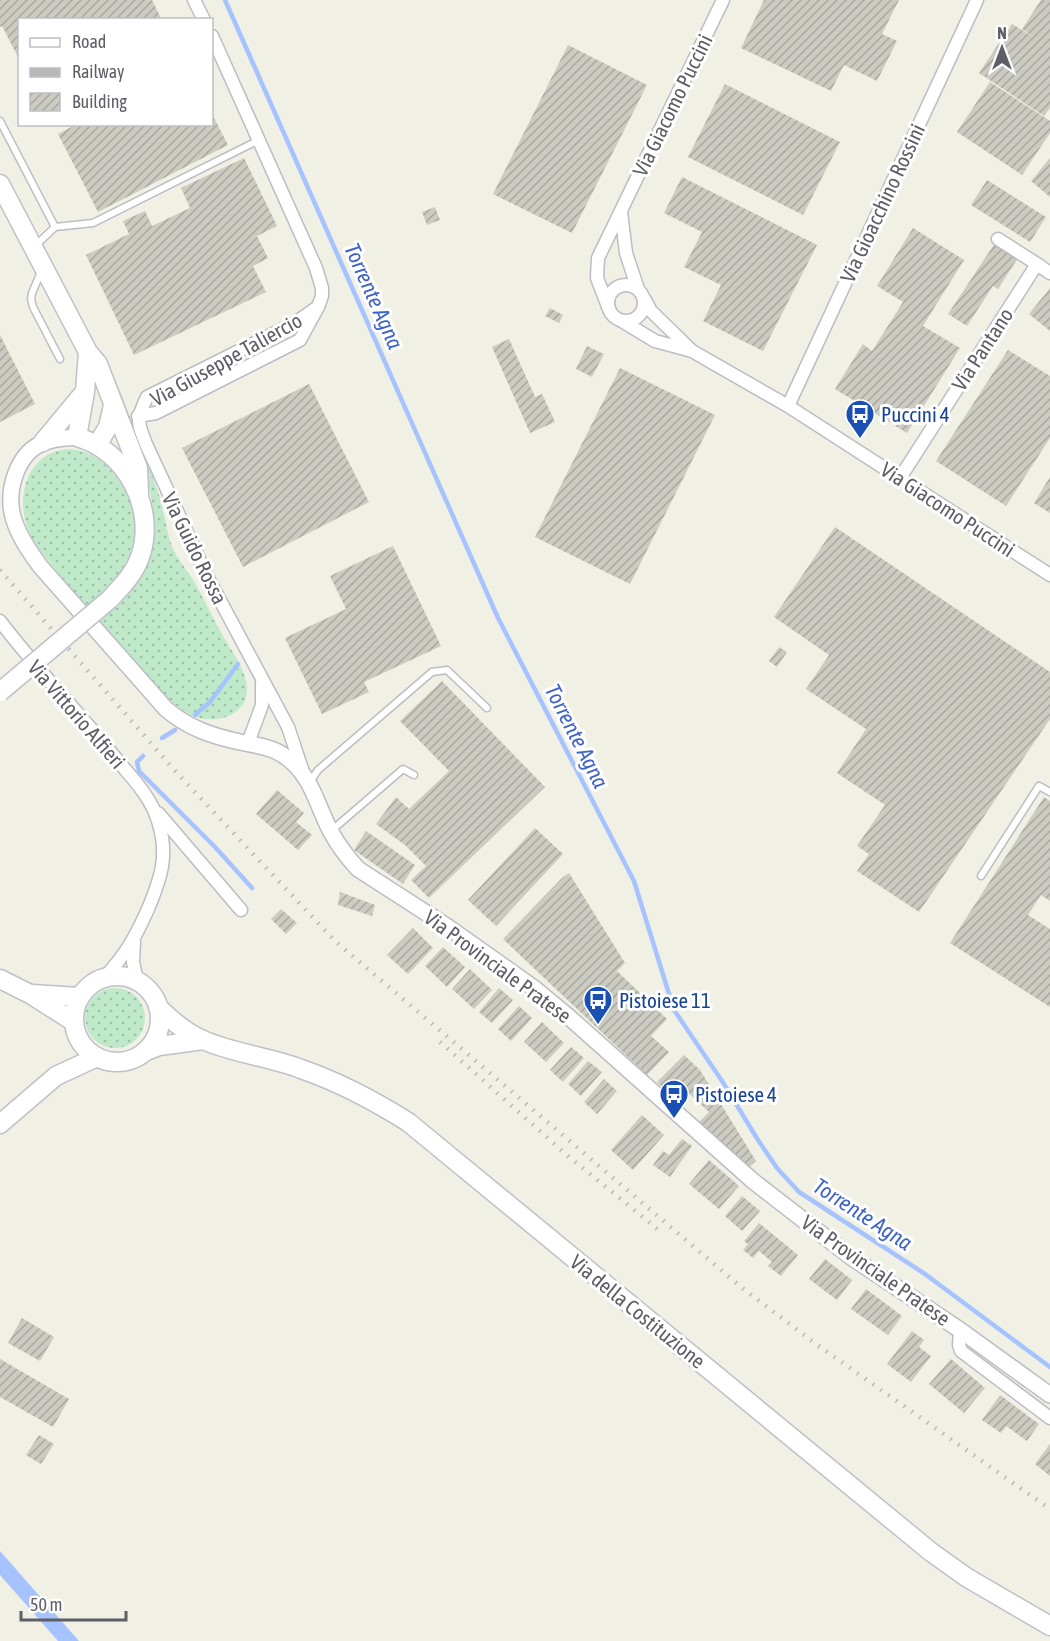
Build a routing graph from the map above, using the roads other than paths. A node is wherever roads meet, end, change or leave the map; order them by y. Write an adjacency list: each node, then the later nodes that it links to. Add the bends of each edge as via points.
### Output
1 (194, 0): 4 (street)
2 (723, 0): 9 (street, Via Giacomo Puccini)
3 (977, 0): 25 (street, Via Gioacchino Rossini)
4 (203, 18)
5 (213, 38): 7 (street)
6 (0, 122): 10 (lane)
7 (259, 140): 10 (lane, via 93,223); 17 (street, via 316,268 322,288)
8 (0, 184): 12 (main road, Via Guido Rossa)
9 (621, 210): 16 (street, Via Giacomo Puccini, via 626,253); 18 (street, Via Giacomo Puccini, via 598,258 597,278)
10 (55, 227): 12 (lane)
11 (998, 239): 13 (street)
12 (34, 248): 14 (main road, Via Guido Rossa)
13 (1037, 264): 15 (street); 30 (street, Via Pantano)
14 (44, 266): 21 (main road, Via Guido Rossa); 22 (lane, via 31,299)
15 (1050, 273)
16 (641, 294): 18 (street, via 627,285 616,288 609,298); 19 (street, via 643,312 628,322); 20 (street, Via Giacomo Puccini, via 651,311)
17 (318, 307): 26 (street, Via Giuseppe Taliercio, via 295,323 147,398); 26 (street, Via Giuseppe Taliercio, via 300,340 156,413)
18 (609, 309): 19 (street)
19 (622, 321): 20 (street, Via Giacomo Puccini, via 655,341)
20 (692, 351): 25 (street, Via Giacomo Puccini)
21 (88, 352): 23 (main road); 24 (main road, Via Guido Rossa, via 98,364)
22 (60, 359)
23 (85, 392): 27 (main road); 28 (main road)
24 (113, 405): 29 (main road, via 108,427); 31 (main road, Via Guido Rossa, via 138,468)
25 (788, 406): 30 (street, Via Giacomo Puccini)
26 (138, 416): 34 (street, Via Guido Rossa, via 167,492)
27 (77, 437): 28 (street); 29 (main road)
28 (43, 442): 37 (street, Via Provinciale Pratese, via 22,460 10,501 17,529 32,555 139,680 178,719 203,732)
29 (96, 445): 31 (main road, via 119,465)
30 (900, 478): 32 (street, Via Giacomo Puccini)
31 (139, 493): 35 (main road, bridge, via 144,525 141,554 125,584)
32 (1050, 575)
33 (0, 621): 41 (street, Via Vittorio Alfieri)
34 (261, 676): 37 (street, Via Guido Rossa, via 262,705); 39 (street, Via Guido Rossa, via 288,727)
35 (0, 692)
36 (487, 708): 39 (lane, via 447,670 432,672)
37 (248, 743): 39 (street, Via Provinciale Pratese, via 283,755)
38 (414, 775): 42 (lane, via 402,769)
39 (306, 778): 42 (street, Via Provinciale Pratese)
40 (1050, 792): 43 (lane, via 1039,786)
41 (153, 808): 44 (street, Via Vittorio Alfieri); 45 (street, Via Vittorio Alfieri, via 161,831 163,870)
42 (331, 831): 59 (street, Via Provinciale Pratese, via 358,869 534,988 753,1181 851,1257)
43 (981, 876)
44 (241, 910)
45 (134, 940): 46 (street, Via Vittorio Alfieri); 48 (street, Via Vittorio Alfieri)
46 (104, 978): 48 (main road); 50 (main road)
47 (0, 979): 49 (main road)
48 (137, 981): 51 (main road, via 150,992)
49 (30, 993): 50 (main road); 52 (main road)
50 (79, 998): 52 (main road)
51 (158, 1007): 53 (main road); 55 (main road, via 158,1032)
52 (74, 1022): 54 (main road)
53 (203, 1040): 55 (main road); 62 (main road, Via della Costituzione, via 335,1082 408,1122 932,1552 966,1577)
54 (80, 1041): 56 (main road); 57 (main road)
55 (144, 1052): 56 (main road, via 130,1060 113,1062)
56 (97, 1057): 57 (main road)
57 (56, 1076): 58 (main road)
58 (0, 1124)
59 (960, 1330): 60 (street, Via Provinciale Pratese); 61 (street, via 961,1351)
60 (1050, 1395)
61 (1050, 1418)
62 (1050, 1626)

